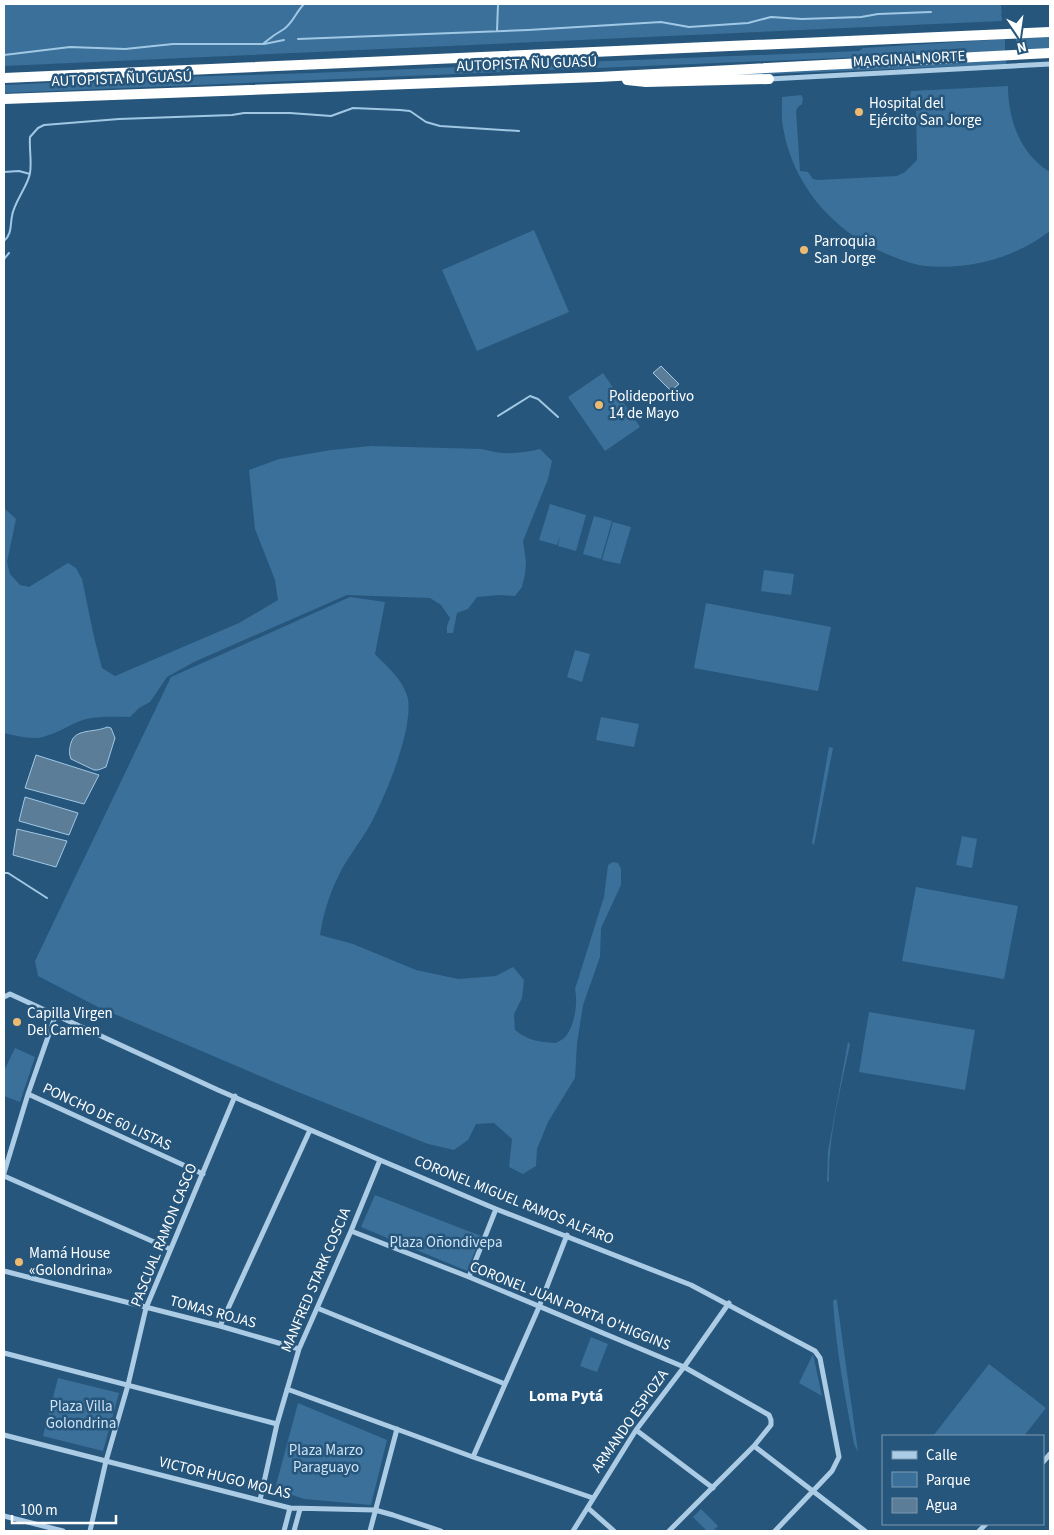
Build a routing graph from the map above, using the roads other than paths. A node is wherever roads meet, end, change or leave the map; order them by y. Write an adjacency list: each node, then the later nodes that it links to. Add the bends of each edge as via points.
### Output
1 (1050, 32): 5 (highway, AUTOPISTA ÑU GUASÚ)
2 (1050, 53): 4 (highway, AUTOPISTA ÑU GUASÚ)
3 (1050, 64): 6 (street, MARGINAL NORTE)
4 (598, 76): 6 (highway, via 646,82); 7 (highway, AUTOPISTA ÑU GUASÚ)
5 (4, 78)
6 (768, 79)
7 (4, 99)
8 (4, 997): 9 (street, CORONEL MIGUEL RAMOS ALFARO, via 10,994)
9 (56, 1014): 10 (street); 11 (street, CORONEL MIGUEL RAMOS ALFARO)
10 (28, 1094): 14 (street, PONCHO DE 60 LISTAS); 15 (street)
11 (235, 1096): 12 (street, CORONEL MIGUEL RAMOS ALFARO); 14 (street, PASCUAL RAMON CASCO)
12 (310, 1130): 13 (street, CORONEL MIGUEL RAMOS ALFARO); 26 (street)
13 (380, 1160): 16 (street, CORONEL MIGUEL RAMOS ALFARO); 17 (street, MANFRED STARK COSCIA)
14 (203, 1174): 19 (street, PASCUAL RAMON CASCO)
15 (4, 1175): 19 (street)
16 (496, 1209): 18 (street, CORONEL MIGUEL RAMOS ALFARO); 21 (street)
17 (350, 1231): 21 (street, CORONEL JUAN PORTA O'HIGGINS); 25 (street, MANFRED STARK COSCIA)
18 (567, 1235): 22 (street, CORONEL MIGUEL RAMOS ALFARO, via 692,1285); 23 (street)
19 (170, 1249): 24 (street, PASCUAL RAMON CASCO)
20 (4, 1271): 24 (street, TOMAS ROJAS)
21 (469, 1277): 23 (street, CORONEL JUAN PORTA O'HIGGINS)
22 (729, 1304): 29 (street, ARMANDO ESPIOZA); 41 (street, CORONEL MIGUEL RAMOS ALFARO, via 818,1354 839,1456 832,1471)
23 (539, 1307): 29 (street, CORONEL JUAN PORTA O'HIGGINS); 30 (street)
24 (146, 1308): 26 (street, TOMAS ROJAS); 31 (street, PASCUAL RAMON CASCO)
25 (317, 1308): 27 (street, MANFRED STARK COSCIA); 30 (street)
26 (220, 1326): 27 (street, TOMAS ROJAS)
27 (299, 1348): 32 (street, MANFRED STARK COSCIA)
28 (4, 1353): 31 (street)
29 (684, 1366): 35 (street, ARMANDO ESPIOZA); 37 (street, CORONEL JUAN PORTA O'HIGGINS, via 769,1415 768,1429)
30 (505, 1384): 38 (street)
31 (128, 1385): 33 (street); 39 (street, PASCUAL RAMON CASCO)
32 (288, 1389): 33 (street, MANFRED STARK COSCIA); 34 (street)
33 (278, 1424): 43 (street, MANFRED STARK COSCIA)
34 (397, 1429): 38 (street); 47 (street)
35 (636, 1430): 40 (street); 42 (street, ARMANDO ESPIOZA)
36 (4, 1435): 39 (street, VICTOR HUGO MOLAS)
37 (754, 1446): 40 (street); 41 (street)
38 (473, 1457): 42 (street)
39 (106, 1460): 43 (street, VICTOR HUGO MOLAS); 50 (street, PASCUAL RAMON CASCO)
40 (713, 1488): 57 (street)
41 (814, 1492): 58 (street, CORONEL MIGUEL RAMOS ALFARO); 59 (street)
42 (593, 1498): 45 (street, ARMANDO ESPIOZA)
43 (260, 1500): 44 (street, VICTOR HUGO MOLAS)
44 (290, 1508): 46 (street, VICTOR HUGO MOLAS); 51 (street)
45 (588, 1508): 55 (street, ARMANDO ESPIOZA); 56 (street)
46 (300, 1509): 47 (street, VICTOR HUGO MOLAS); 52 (street)
47 (375, 1510): 53 (street); 54 (street, VICTOR HUGO MOLAS)
48 (4, 1516): 49 (street)
49 (63, 1531)
50 (90, 1531)
51 (284, 1531)
52 (294, 1531)
53 (370, 1531)
54 (441, 1531)
55 (573, 1531)
56 (614, 1531)
57 (669, 1531)
58 (775, 1531)
59 (865, 1531)

